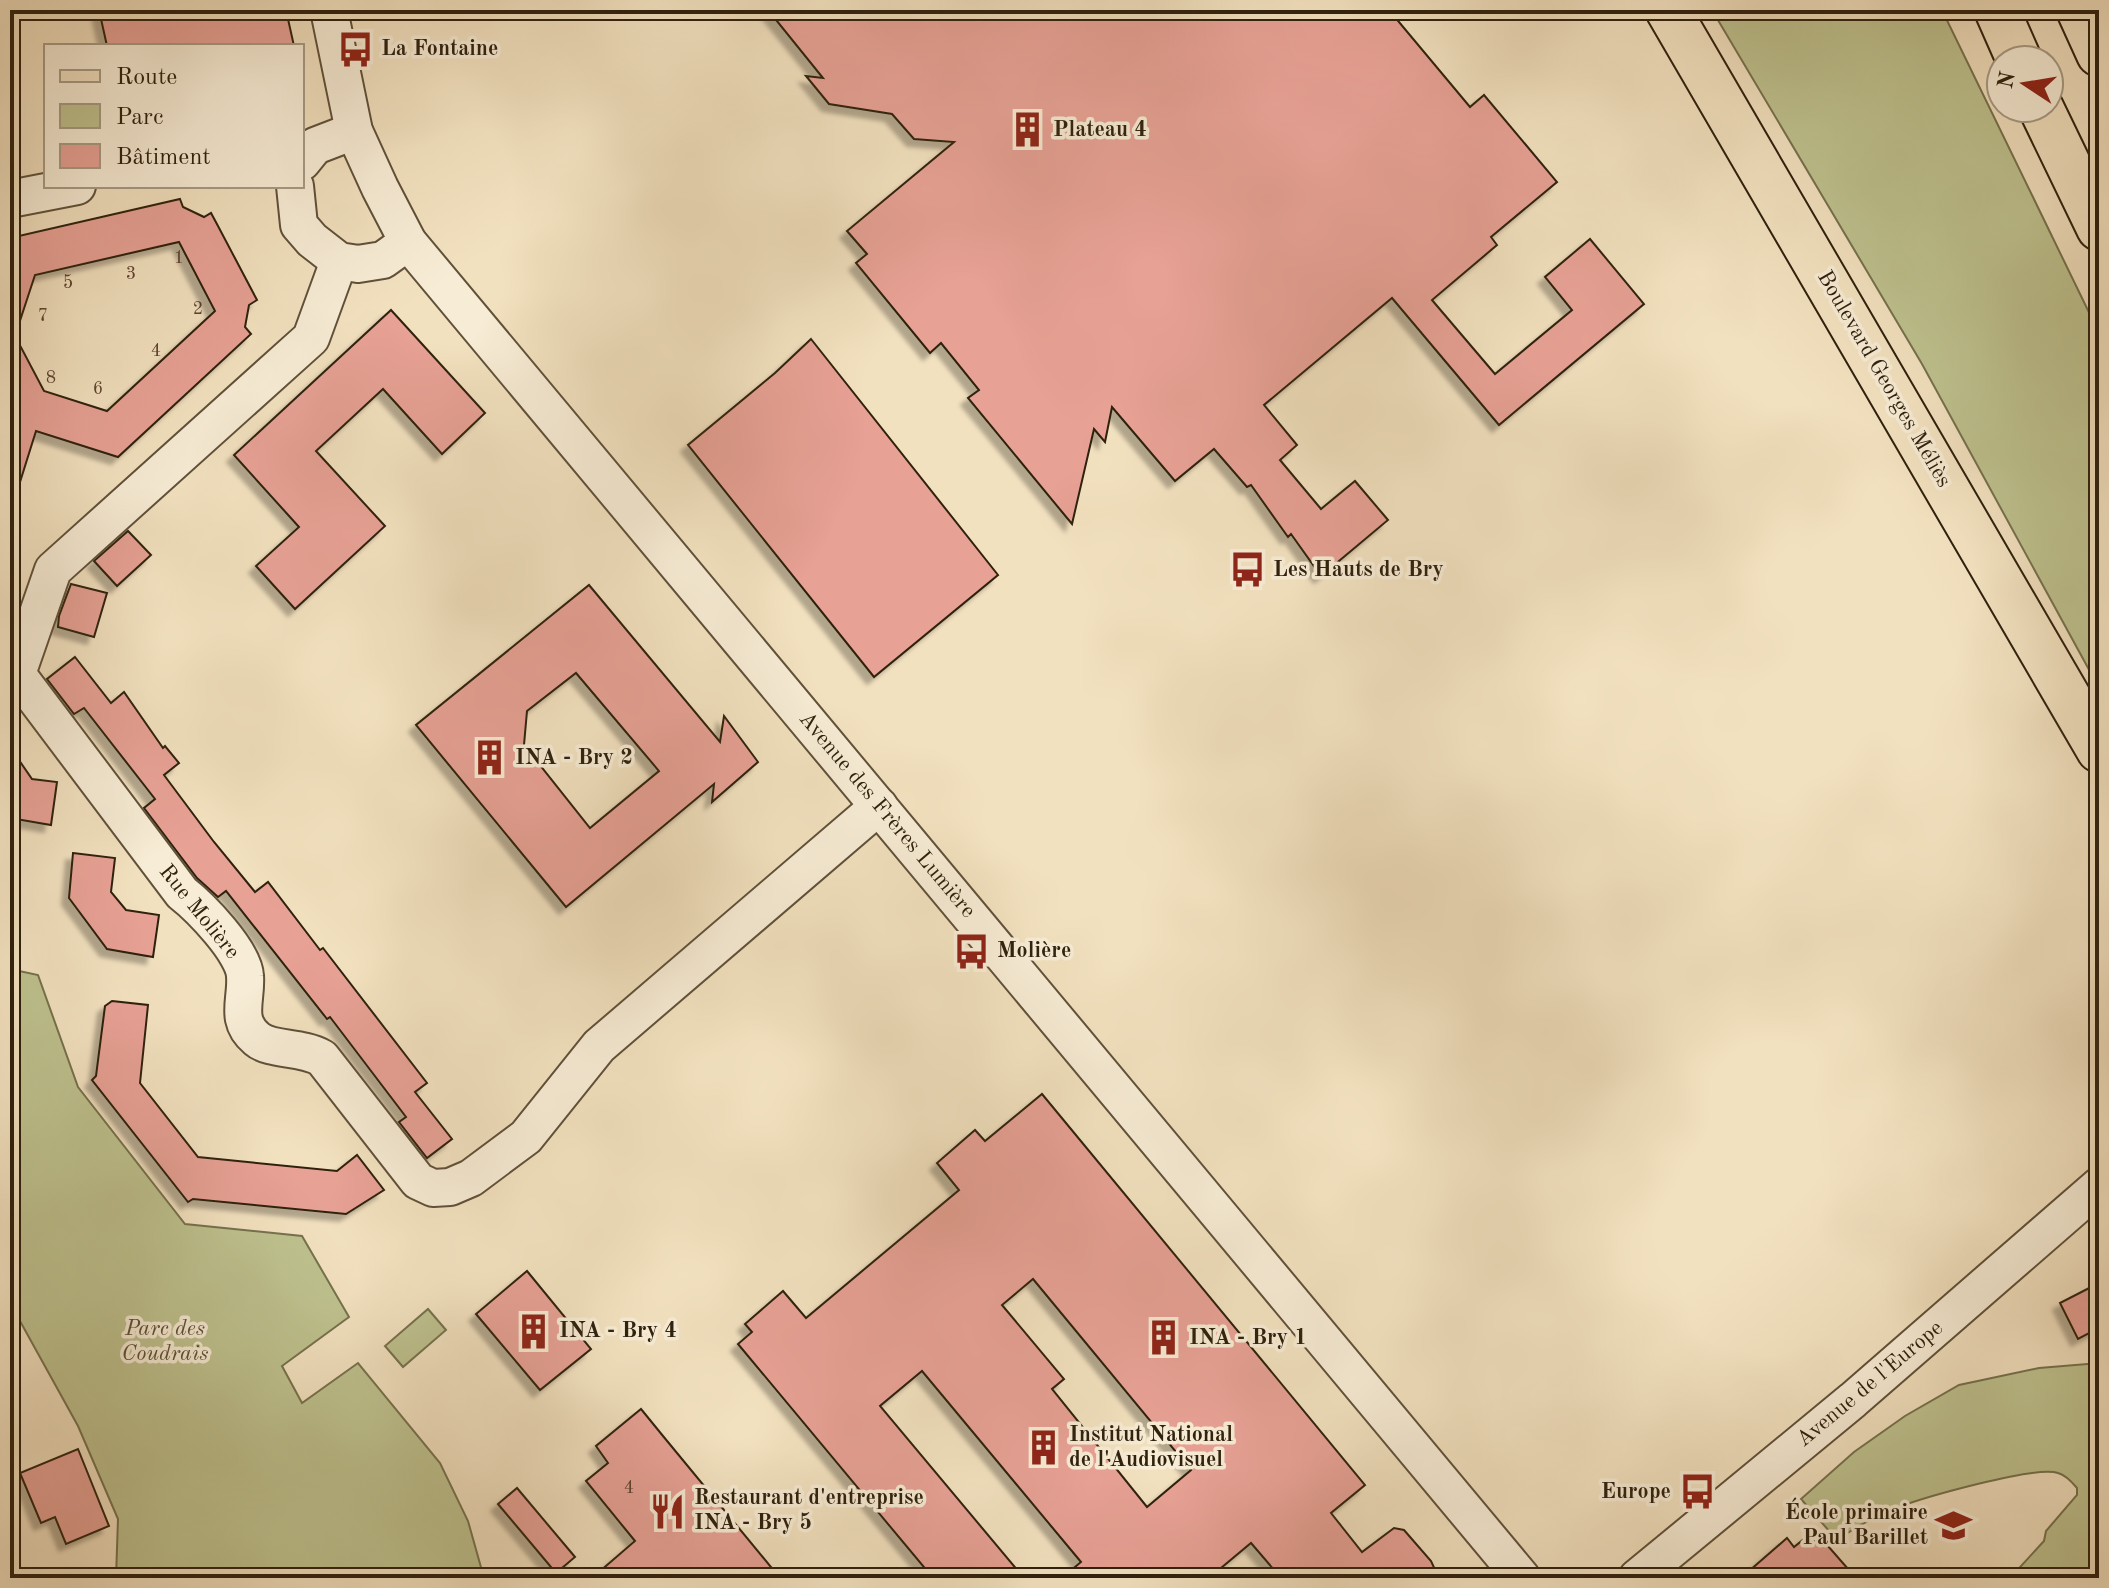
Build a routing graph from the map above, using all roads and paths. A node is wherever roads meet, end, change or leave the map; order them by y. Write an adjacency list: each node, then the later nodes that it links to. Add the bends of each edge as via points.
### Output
1 (329, 10): 8 (street, Avenue des Frères Lumière)
2 (1668, 10): 16 (main road, Boulevard Georges Méliès)
3 (1997, 10): 5 (main road)
4 (2079, 10): 6 (main road)
5 (2012, 44)
6 (2099, 54)
7 (2049, 124): 13 (main road)
8 (354, 131): 9 (street, via 315,146); 14 (street, Avenue des Frères Lumière)
9 (304, 160)
10 (67, 188): 12 (street)
11 (295, 188): 15 (street, via 299,225)
12 (10, 199)
13 (2099, 228)
14 (408, 242): 15 (street, via 383,260); 17 (street, Avenue des Frères Lumière)
15 (339, 261): 17 (street, Rue Molière, via 311,338 53,570 17,674 182,893 239,957 246,975 243,1020 257,1039 322,1058 418,1181 433,1188 450,1187 471,1178 526,1137 599,1046)
16 (2099, 750)
17 (879, 806): 19 (street, Avenue des Frères Lumière)
18 (2099, 1186): 20 (street, Avenue de l'Europe, via 1878,1380)
19 (1522, 1578)
20 (1637, 1578)

